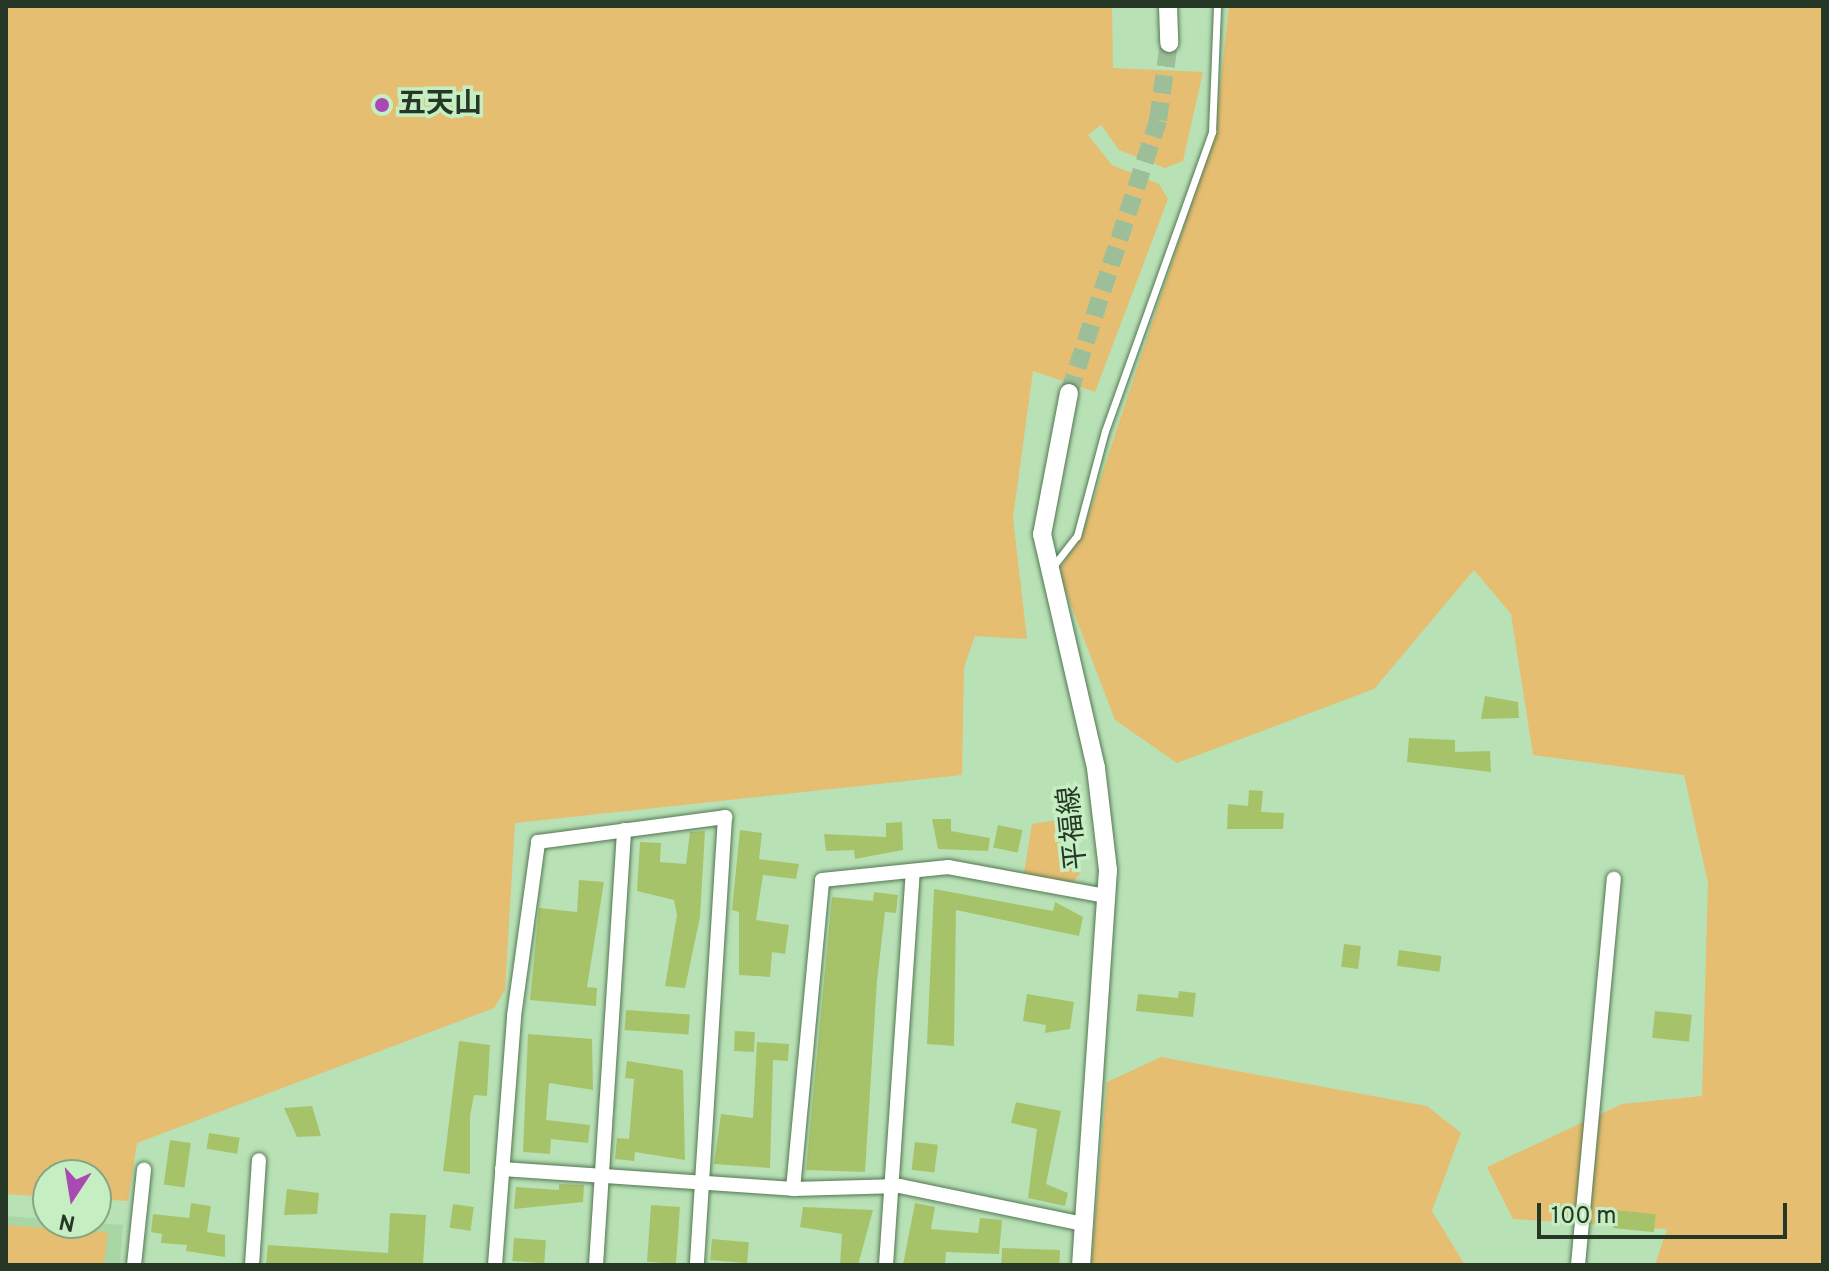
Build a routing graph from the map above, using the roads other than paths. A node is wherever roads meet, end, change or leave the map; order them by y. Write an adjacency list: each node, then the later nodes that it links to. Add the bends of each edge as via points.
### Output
1 (1168, 6): 3 (street)
2 (1217, 6): 5 (lane, via 1212,132 1105,431 1077,536)
3 (1169, 43)
4 (1069, 393): 5 (street, 平福線, via 1042,534)
5 (1047, 574): 9 (street, 平福線, via 1096,768)
6 (624, 830): 11 (street, via 538,842); 13 (street); 14 (street, via 725,817)
7 (913, 871): 9 (street, via 948,867); 15 (street); 16 (street, via 822,880)
8 (1614, 879): 25 (street)
9 (1106, 896): 17 (street, 平福線)
10 (259, 1160): 19 (street)
11 (502, 1169): 13 (street); 20 (street)
12 (144, 1170): 18 (street)
13 (603, 1176): 14 (street); 21 (street)
14 (703, 1182): 16 (street); 22 (street)
15 (890, 1187): 16 (street); 17 (street); 23 (street)
16 (793, 1189)
17 (1084, 1224): 24 (street, 平福線)
18 (134, 1265)
19 (252, 1265)
20 (495, 1265)
21 (596, 1265)
22 (697, 1265)
23 (886, 1265)
24 (1081, 1265)
25 (1578, 1265)

